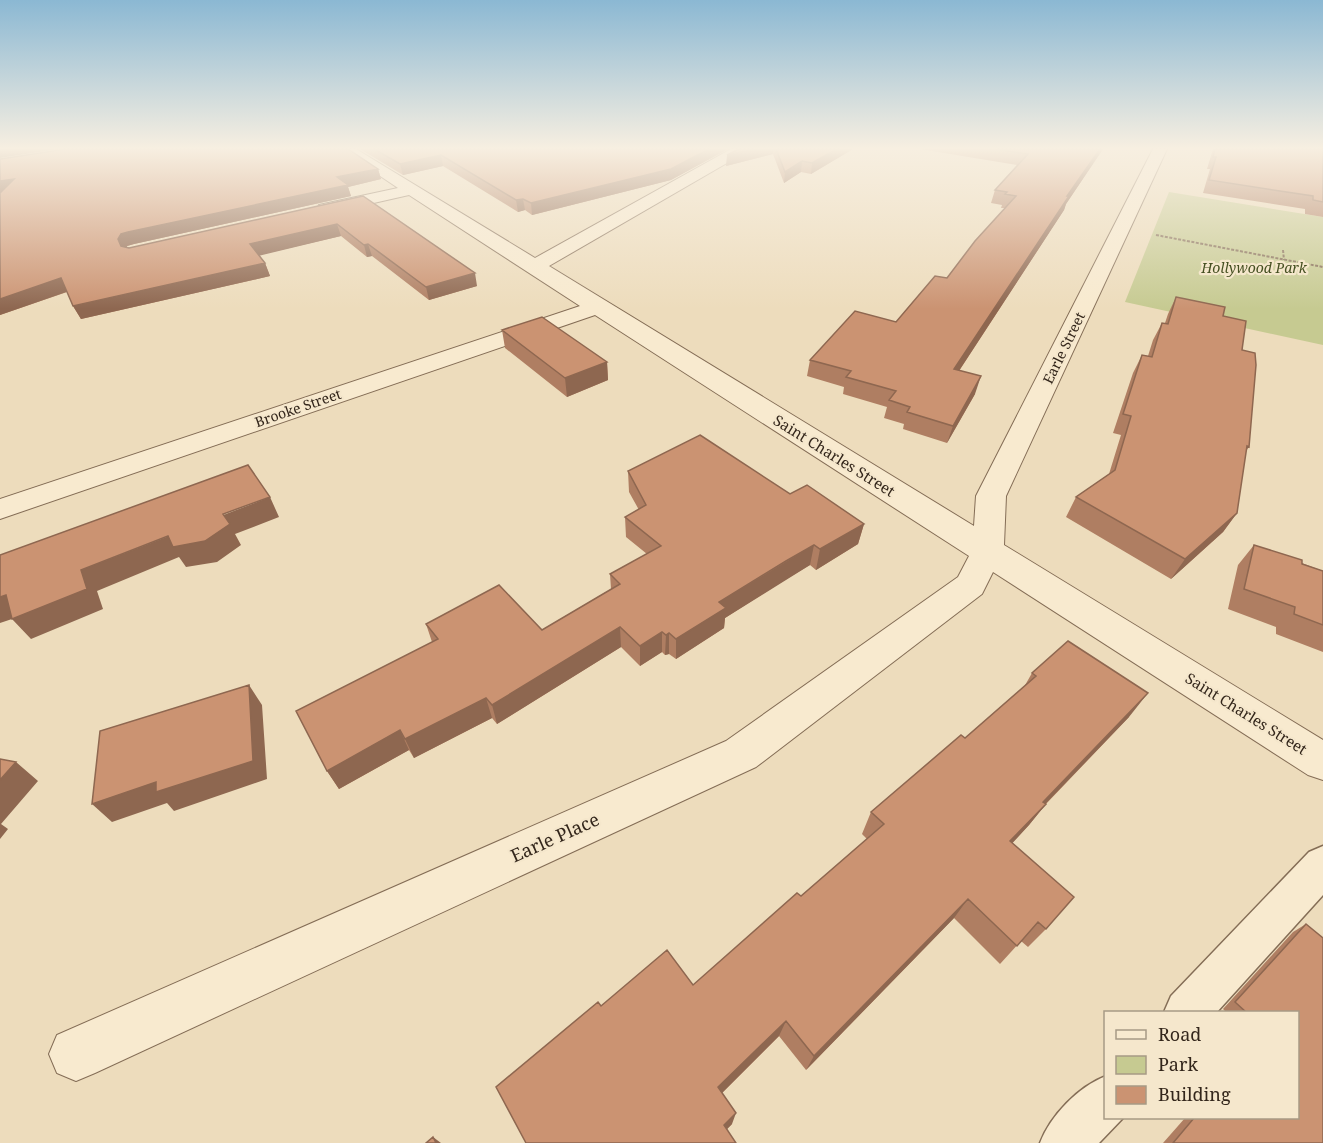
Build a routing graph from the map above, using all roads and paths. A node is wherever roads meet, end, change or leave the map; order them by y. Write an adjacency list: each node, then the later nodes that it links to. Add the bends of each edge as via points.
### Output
1 (355, 202): 5 (street)
2 (431, 202): 9 (street, Saint Charles Street)
3 (647, 202): 9 (street)
4 (1135, 202): 6 (street, Earle Street)
5 (307, 213)
6 (1123, 229): 8 (path); 13 (street, Earle Street, via 991,496)
7 (1283, 250): 8 (path)
8 (1284, 260): 10 (path)
9 (534, 267): 11 (street, Saint Charles Street)
10 (1323, 267)
11 (597, 307): 12 (street, Brooke Street); 13 (street, Saint Charles Street)
12 (0, 508)
13 (988, 551): 14 (street, Saint Charles Street); 17 (street, Earle Place, via 970,585 741,754)
14 (1323, 762)
15 (1323, 866): 16 (lane)
16 (1188, 1011)
17 (76, 1054)
18 (1104, 1102): 19 (lane)
19 (1065, 1143)

